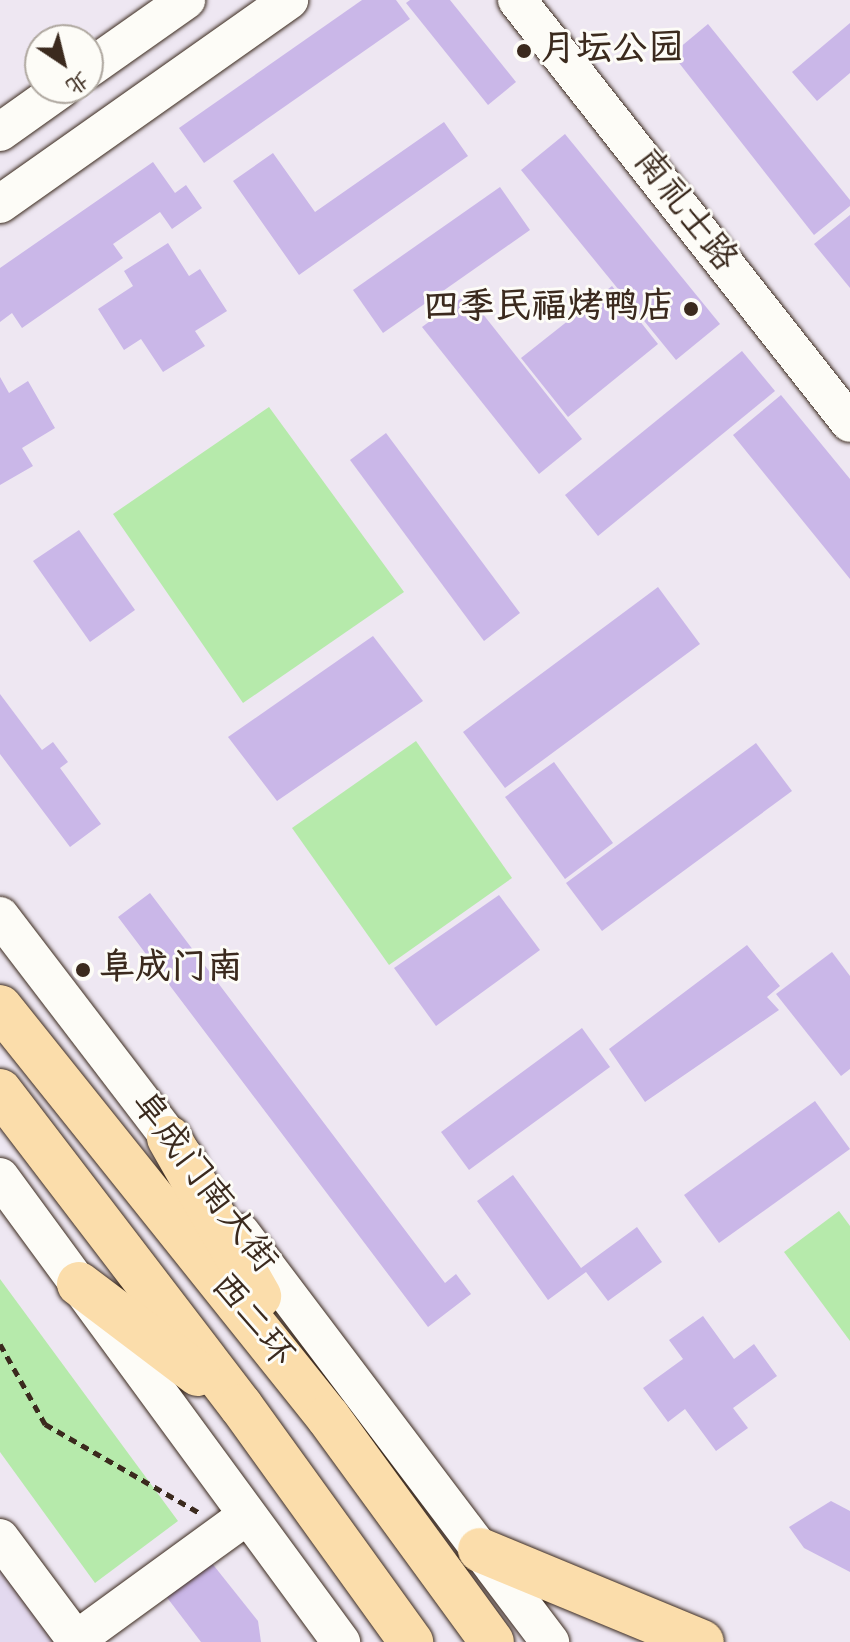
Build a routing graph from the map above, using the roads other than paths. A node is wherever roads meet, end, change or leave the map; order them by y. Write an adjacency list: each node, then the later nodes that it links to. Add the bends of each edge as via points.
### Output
1 (186, 0): 4 (street)
2 (289, 0): 7 (street)
3 (517, 0): 8 (street, 南礼士路)
4 (104, 58)
5 (39, 104): 6 (street)
6 (0, 132)
7 (0, 204)
8 (850, 423)
9 (0, 916): 12 (street, 阜成门南大街)
10 (0, 1007): 16 (highway, 西二环)
11 (0, 1091): 15 (highway, 西二环)
12 (169, 1138): 16 (highway); 19 (street, 阜成门南大街)
13 (0, 1177): 14 (street)
14 (79, 1284): 15 (highway); 17 (street)
15 (241, 1406): 22 (highway, 西二环)
16 (328, 1417): 23 (highway, 西二环)
17 (234, 1527): 20 (street); 21 (street)
18 (0, 1538): 20 (street)
19 (480, 1550): 24 (street, 阜成门南大街); 25 (highway)
20 (75, 1641)
21 (341, 1642)
22 (411, 1642)
23 (492, 1642)
24 (550, 1642)
25 (702, 1642)

